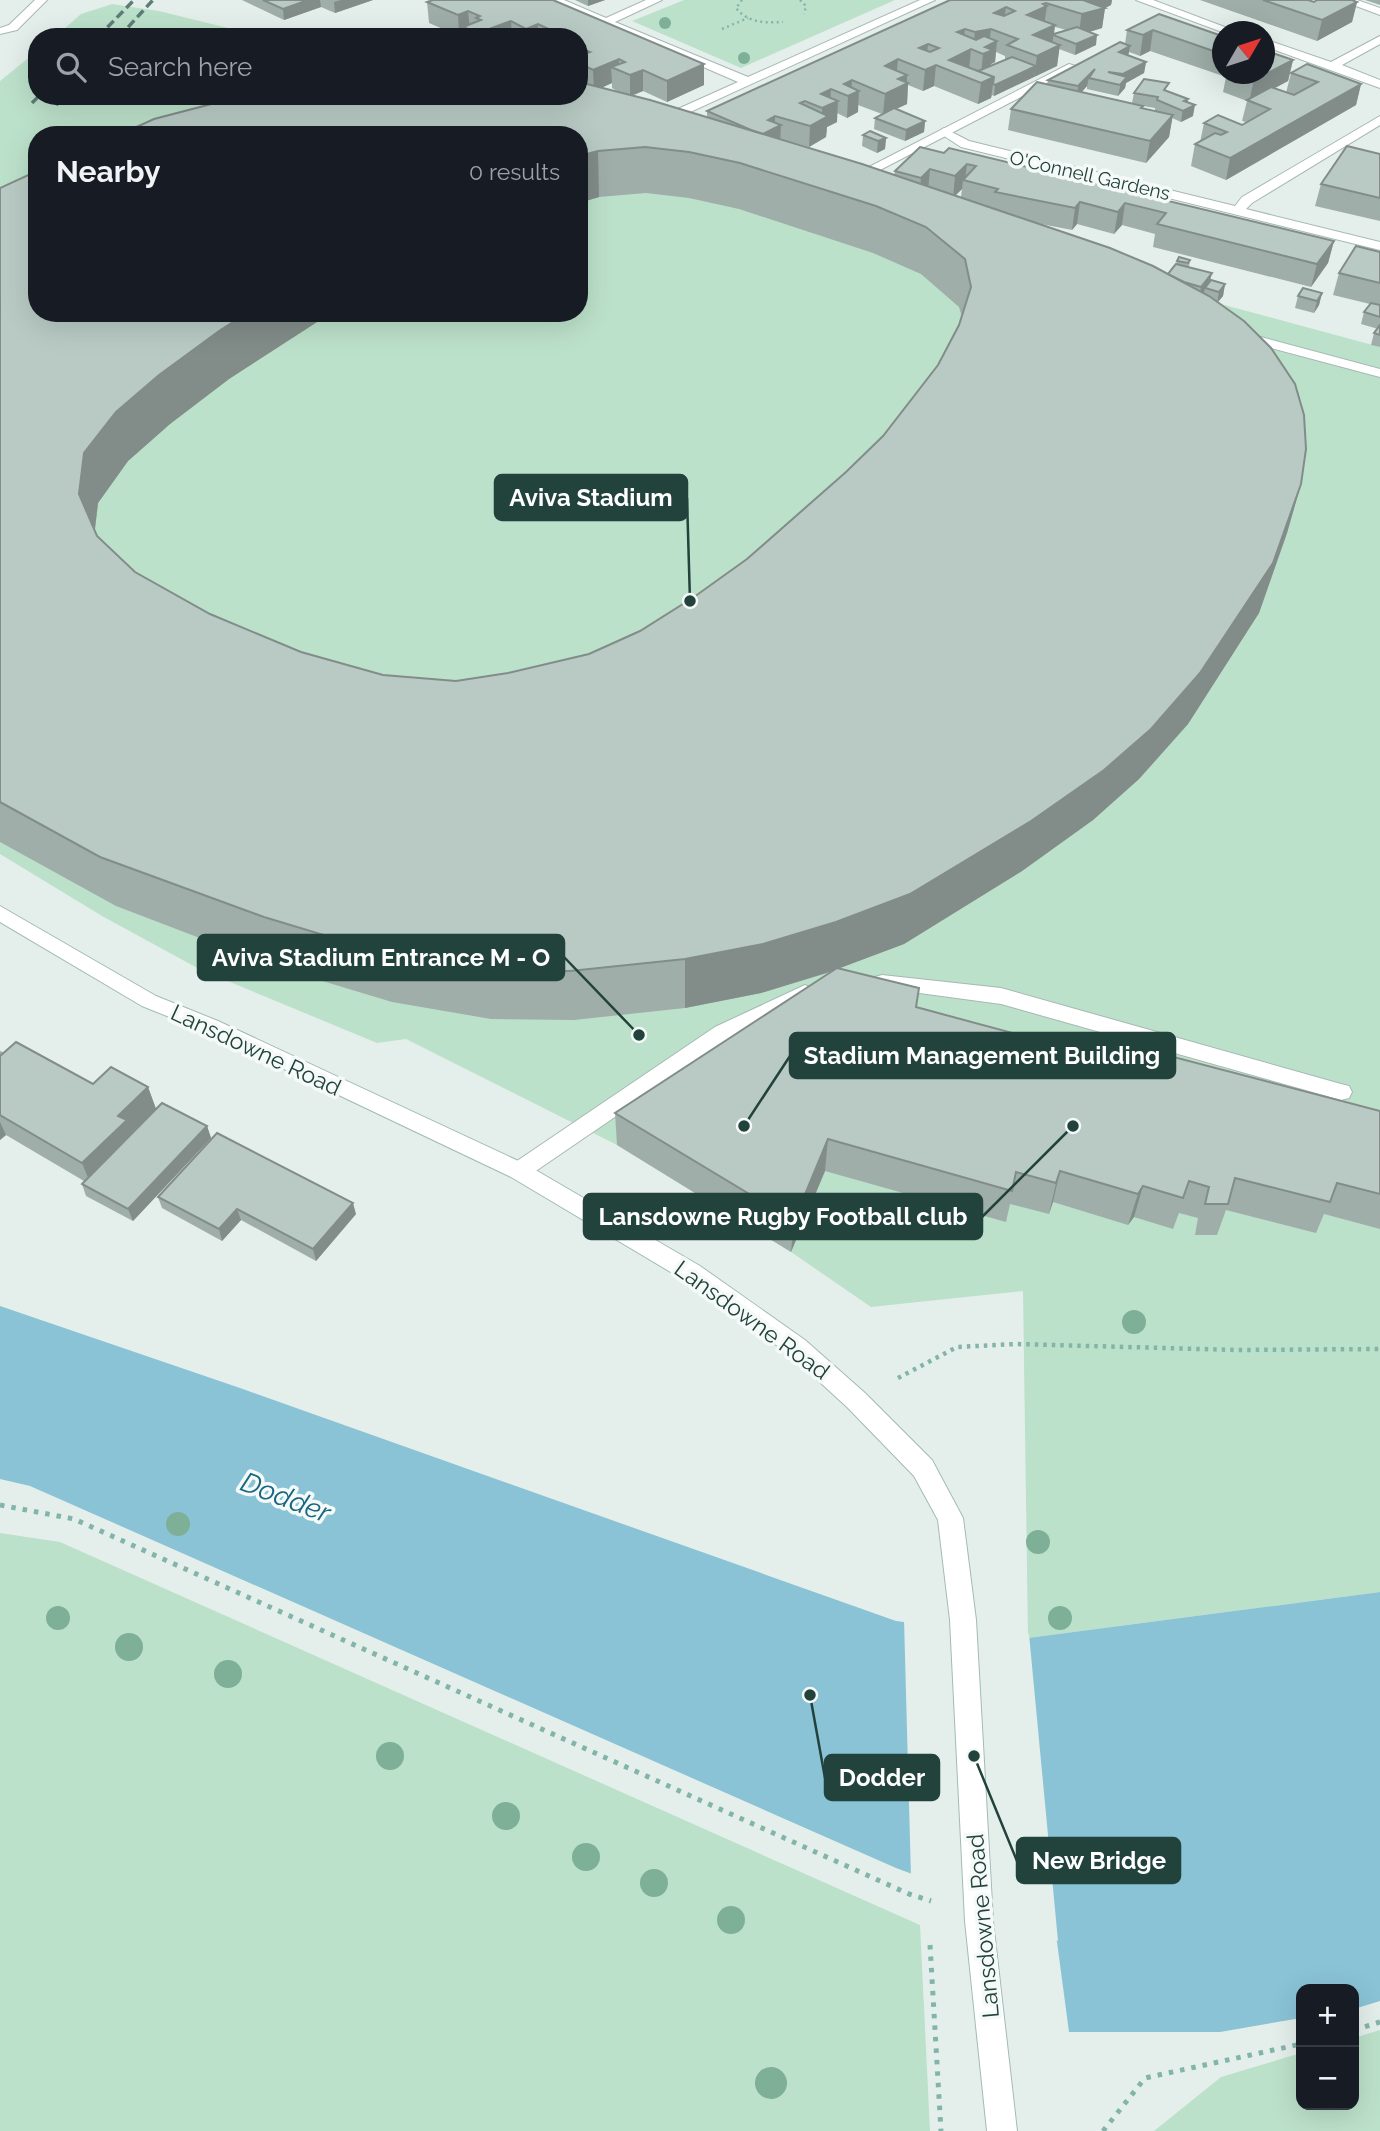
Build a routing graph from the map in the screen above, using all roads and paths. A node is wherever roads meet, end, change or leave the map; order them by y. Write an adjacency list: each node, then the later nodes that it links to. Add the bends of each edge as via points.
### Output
1 (41, 0): 14 (street, via 13,28)
2 (554, 0): 11 (street)
3 (656, 0): 11 (street)
4 (741, 0): 12 (path, via 736,8 742,15)
5 (929, 0): 19 (street)
6 (1142, 0): 9 (street)
7 (1346, 0): 8 (street)
8 (1380, 12)
9 (1182, 14): 10 (street); 13 (street)
10 (1170, 20)
11 (605, 22): 19 (street)
12 (779, 22)
13 (1212, 25)
14 (0, 31)
15 (1380, 39): 18 (street)
16 (1275, 46): 18 (street)
17 (1082, 63): 23 (street)
18 (1332, 66): 20 (street)
19 (749, 82): 21 (street)
20 (1380, 84)
21 (676, 115)
22 (1380, 120): 25 (street, via 1247,200)
23 (944, 132): 24 (street); 25 (street, O'Connell Gardens, via 965,144)
24 (875, 167)
25 (1238, 211): 26 (street, O'Connell Gardens)
26 (1380, 246)
27 (1247, 337): 28 (street)
28 (1380, 373)
29 (0, 913): 33 (street, Lansdowne Road, via 149,1001)
30 (864, 980): 32 (street, via 1001,996)
31 (827, 983): 33 (street, via 722,1033)
32 (1341, 1092)
33 (519, 1171): 35 (street, Lansdowne Road, via 692,1273 797,1348)
34 (1380, 1349): 35 (path, via 1016,1344 957,1348)
35 (856, 1400): 43 (street, Lansdowne Road, via 923,1468 950,1518 962,1620 979,1910)
36 (0, 1505): 37 (path, via 74,1519 927,1899)
37 (928, 1913)
38 (929, 1940): 42 (path)
39 (1380, 2022): 40 (path)
40 (1359, 2028)
41 (1296, 2045): 44 (path, via 1145,2078)
42 (941, 2131)
43 (1002, 2131)
44 (1102, 2131)

